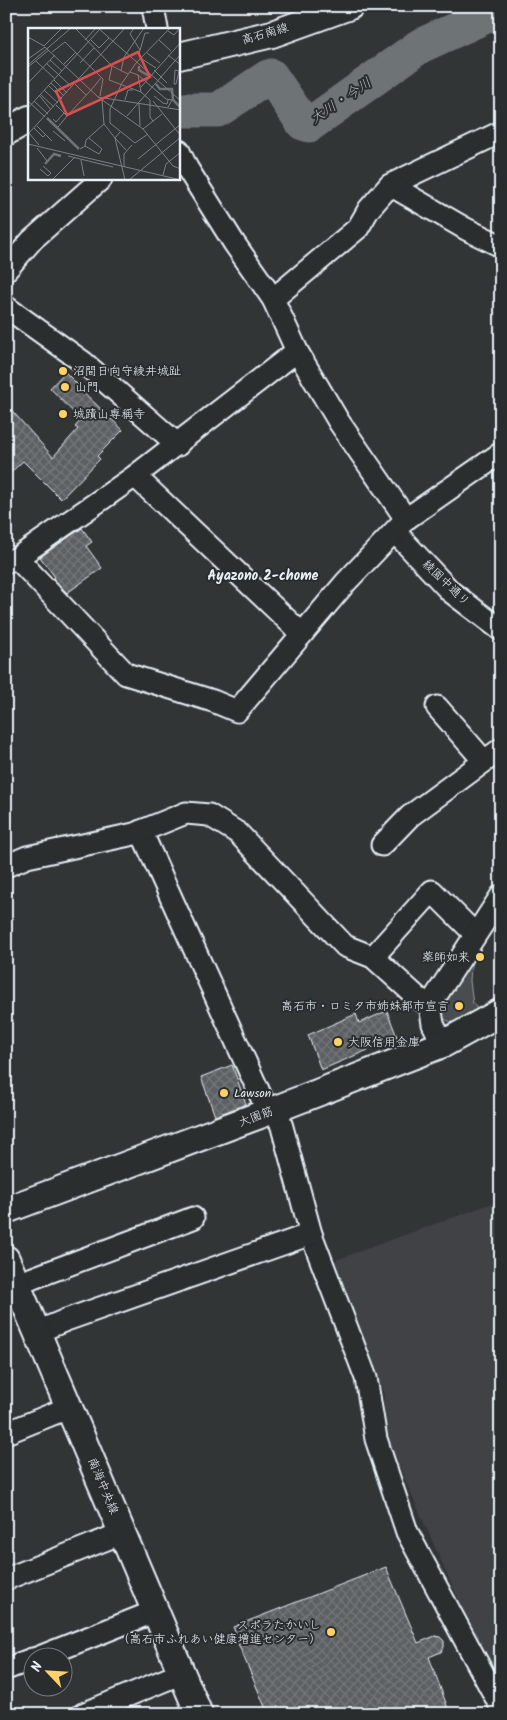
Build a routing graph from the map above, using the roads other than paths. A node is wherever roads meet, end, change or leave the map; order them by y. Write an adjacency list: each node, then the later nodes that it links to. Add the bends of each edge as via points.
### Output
1 (153, 6): 3 (street)
2 (350, 6): 4 (street, 高石南線, via 272,34)
3 (157, 28)
4 (180, 56)
5 (28, 120): 6 (street)
6 (6, 132)
7 (501, 132): 10 (street)
8 (180, 153): 13 (street, 綾園中通り, via 234,243)
9 (100, 180): 12 (street, via 32,240)
10 (390, 185): 11 (street); 13 (street, via 369,209 358,228)
11 (501, 246)
12 (6, 270)
13 (273, 299): 15 (street, 綾園中通り)
14 (6, 307): 16 (street, via 83,362)
15 (297, 351): 16 (street); 19 (street, 綾園中通り)
16 (178, 445): 18 (street)
17 (501, 453): 19 (street)
18 (136, 476): 20 (street); 22 (street)
19 (401, 526): 21 (street, 綾園中通り, via 451,592); 22 (street, via 346,582)
20 (12, 560): 22 (street, via 126,674 237,711)
21 (501, 630)
22 (302, 634)
23 (437, 707): 24 (street)
24 (492, 755): 26 (street, via 450,776)
25 (141, 831): 27 (street, via 27,857); 30 (street, via 186,813 209,815 238,833 345,946); 34 (street)
26 (382, 846)
27 (6, 866)
28 (501, 896): 29 (street)
29 (474, 934): 30 (street, via 432,891); 31 (street)
30 (372, 957): 31 (street)
31 (430, 1005): 33 (street, via 433,1024)
32 (501, 1012): 33 (street, 大園筋)
33 (443, 1044): 34 (street, 大園筋)
34 (272, 1111): 35 (street, 大園筋); 37 (street, via 282,1127)
35 (6, 1210)
36 (193, 1218): 39 (street)
37 (311, 1234): 40 (street); 50 (street, via 366,1378 376,1439 407,1532)
38 (6, 1259): 39 (street, 南海中央線)
39 (17, 1284): 40 (street, 南海中央線)
40 (37, 1332): 41 (street, 南海中央線)
41 (70, 1407): 42 (street); 43 (street, 南海中央線)
42 (6, 1433)
43 (122, 1533): 44 (street); 45 (street, 南海中央線)
44 (6, 1578)
45 (156, 1610): 46 (street); 49 (street, 南海中央線)
46 (62, 1648)
47 (22, 1663): 48 (street)
48 (6, 1669)
49 (182, 1672): 51 (street); 52 (street, 南海中央線)
50 (501, 1707)
51 (83, 1714)
52 (200, 1714)

